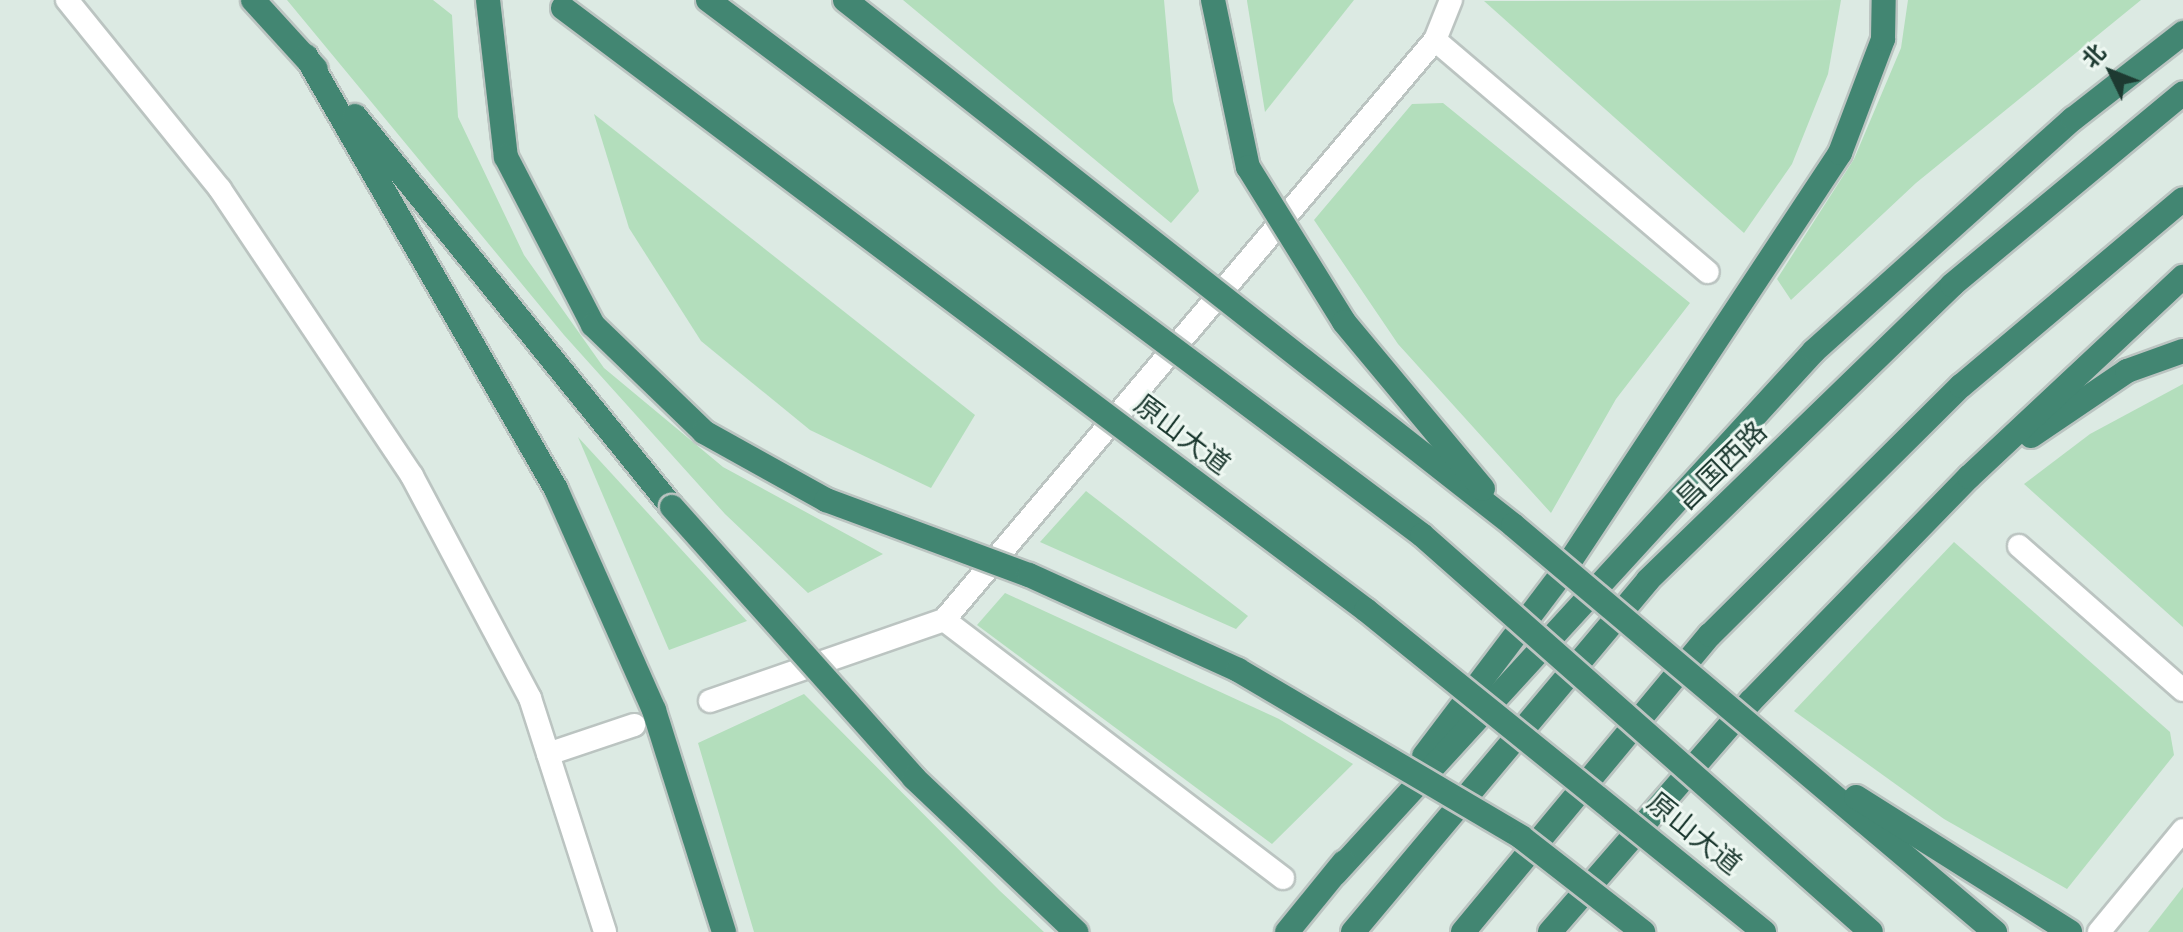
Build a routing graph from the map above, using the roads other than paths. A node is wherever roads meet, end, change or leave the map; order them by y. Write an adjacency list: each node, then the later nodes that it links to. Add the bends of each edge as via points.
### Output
1 (67, 0): 26 (lane, via 220,189 412,476 530,698)
2 (253, 0): 12 (highway)
3 (488, 0): 37 (highway, bridge, via 506,157 593,325 704,432 826,500 1029,575 1238,670 1374,744 1521,837)
4 (708, 0): 39 (highway, 原山大道, bridge, via 1422,535)
5 (845, 0): 19 (highway, bridge)
6 (1213, 0): 19 (highway, bridge, via 1248,167 1344,322)
7 (1451, 0): 11 (lane)
8 (1884, 0): 28 (highway, via 1883,39 1840,153 1561,575)
9 (558, 4): 38 (highway, 原山大道, bridge, via 1366,610)
10 (2183, 33): 28 (highway, via 2073,119 1814,351)
11 (1435, 40): 15 (lane); 21 (lane)
12 (306, 56): 31 (highway, via 556,489 654,710); 32 (highway, bridge, via 672,507 914,778)
13 (2183, 93): 34 (highway, 昌国西路, via 1952,285 1648,580)
14 (2183, 199): 35 (highway, via 1961,386 1710,635)
15 (1708, 272)
16 (2183, 277): 18 (highway)
17 (2183, 351): 18 (highway, via 2127,371)
18 (1969, 477): 36 (highway, via 1751,701)
19 (1513, 525): 24 (highway, bridge)
20 (2019, 546): 22 (lane)
21 (944, 620): 23 (lane); 29 (lane)
22 (2183, 690)
23 (710, 701)
24 (1738, 715): 40 (highway, bridge); 41 (highway, bridge, via 1946,859)
25 (634, 725): 26 (lane)
26 (548, 754): 30 (lane)
27 (2183, 830): 42 (lane)
28 (1335, 874): 33 (highway)
29 (1283, 878)
30 (605, 932)
31 (724, 932)
32 (1076, 932)
33 (1287, 932)
34 (1353, 932)
35 (1463, 932)
36 (1550, 932)
37 (1643, 932)
38 (1764, 932)
39 (1871, 932)
40 (1995, 932)
41 (2070, 932)
42 (2099, 932)

